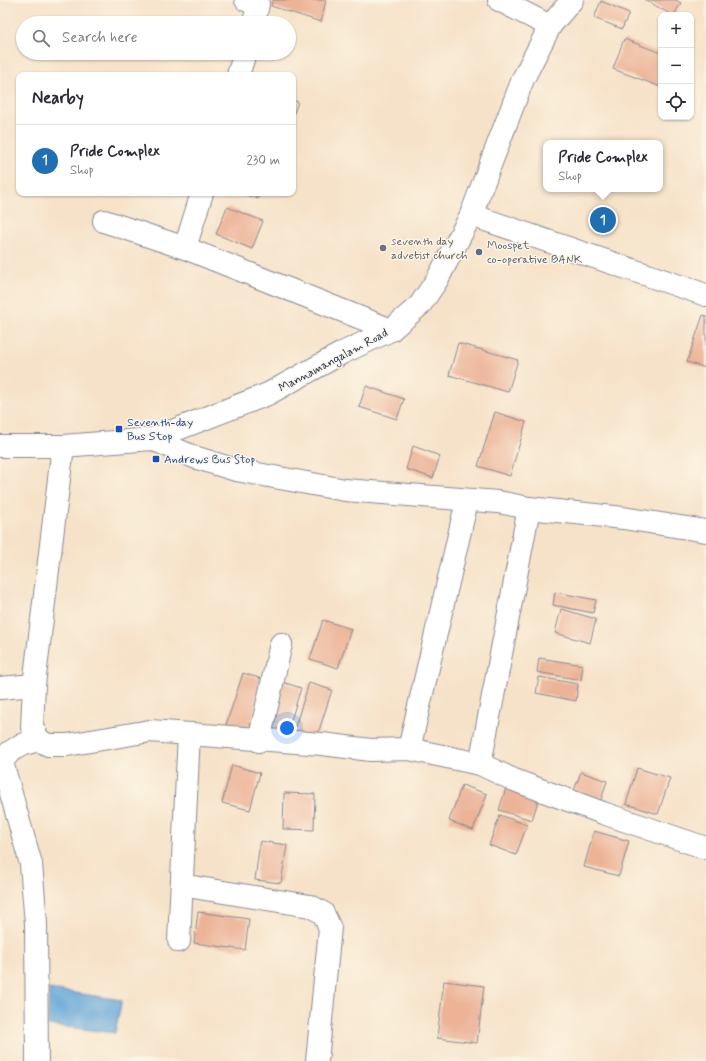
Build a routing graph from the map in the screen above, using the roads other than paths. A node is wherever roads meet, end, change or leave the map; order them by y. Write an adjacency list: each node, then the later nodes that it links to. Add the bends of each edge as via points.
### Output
1 (499, 0): 3 (street)
2 (572, 0): 3 (street, Mannamangalam Road)
3 (550, 26): 7 (street, Mannamangalam Road, via 523,79)
4 (243, 60): 5 (street)
5 (239, 72)
6 (201, 196): 9 (street)
7 (471, 215): 10 (street); 11 (street, Mannamangalam Road, via 438,280 420,304)
8 (104, 221): 9 (street)
9 (185, 248): 11 (street)
10 (706, 295)
11 (391, 330): 12 (street, Mannamangalam Road, via 342,353 268,394)
12 (152, 439): 14 (street, Mannamangalam Road); 15 (street, via 194,457 236,470 289,481 345,490)
13 (0, 446): 14 (street, Mannamangalam Road)
14 (63, 446): 19 (street)
15 (467, 501): 16 (street, via 498,502); 24 (street)
16 (529, 508): 17 (street, via 624,518); 26 (street)
17 (706, 531)
18 (280, 644): 23 (street)
19 (34, 685): 20 (street); 22 (street, via 32,727)
20 (0, 688)
21 (189, 734): 22 (street, via 150,731 54,745); 23 (street); 29 (street)
22 (39, 740): 25 (street, via 21,745)
23 (259, 741): 24 (street, via 322,744 371,750)
24 (409, 749): 26 (street)
25 (1, 762): 30 (street, via 31,864 36,924)
26 (480, 764): 27 (street, via 514,780)
27 (706, 848)
28 (194, 887): 31 (street, via 310,906 323,913 330,928)
29 (180, 941)
30 (36, 1061)
31 (318, 1061)

